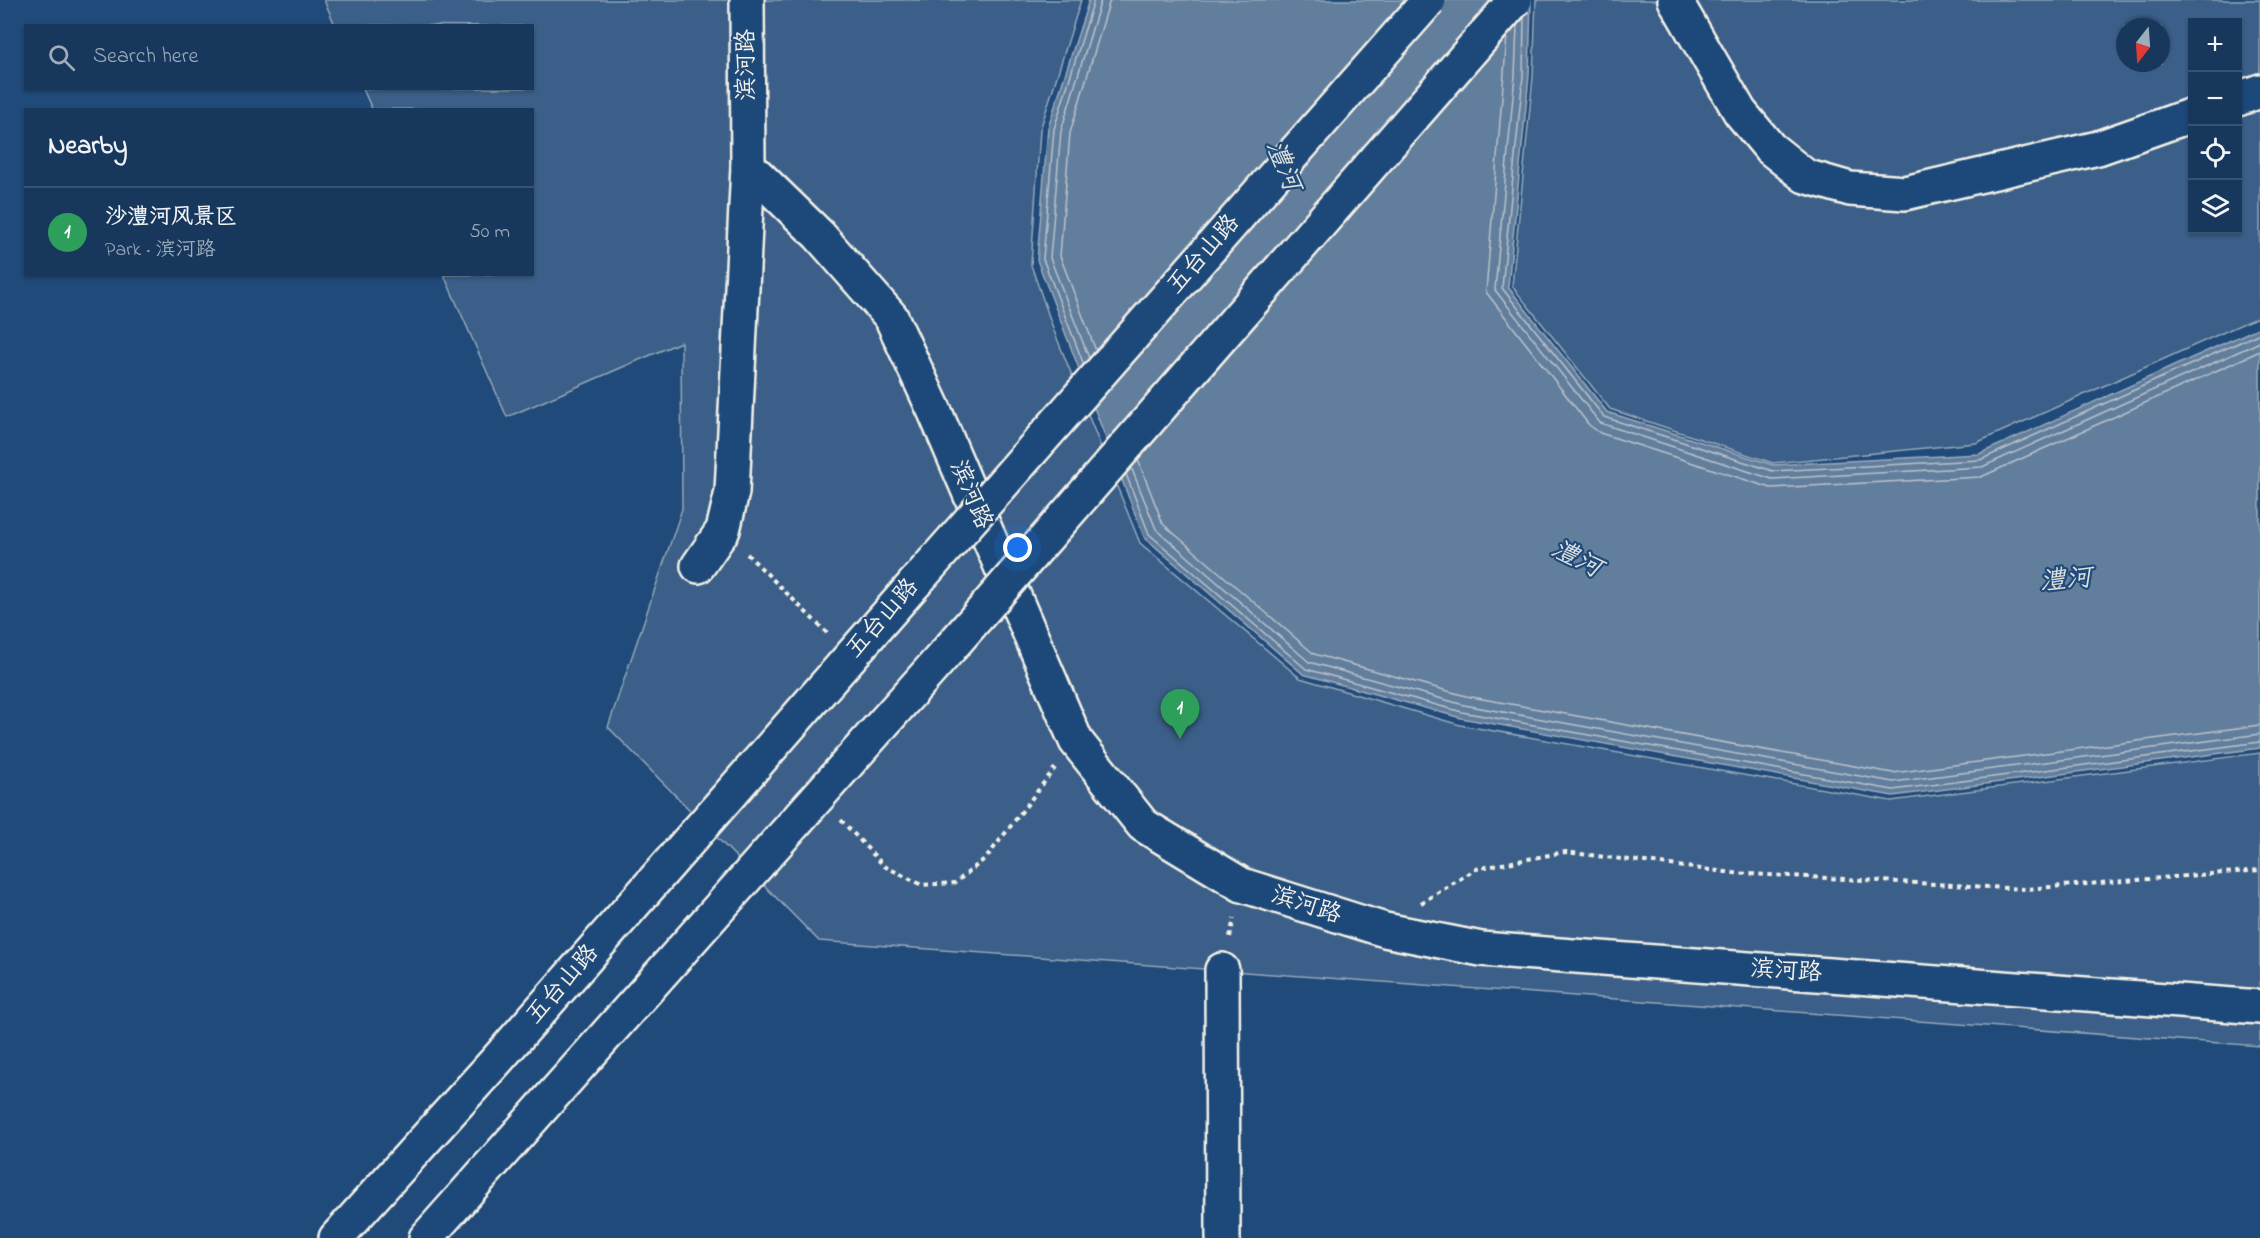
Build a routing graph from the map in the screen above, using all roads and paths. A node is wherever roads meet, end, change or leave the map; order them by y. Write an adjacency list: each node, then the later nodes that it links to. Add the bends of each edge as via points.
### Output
1 (747, 0): 8 (street, 滨河路)
2 (1429, 0): 11 (street, 五台山路, bridge)
3 (1515, 0): 13 (street, bridge)
4 (1675, 0): 7 (street, via 1740,112 1770,148 1805,176 1850,189 1905,193 2098,148)
5 (2260, 91): 6 (street)
6 (2242, 98)
7 (2188, 117)
8 (748, 166): 9 (street, 滨河路, via 732,492); 12 (street, 滨河路, via 819,235 891,317)
9 (723, 530): 10 (street, 滨河路); 11 (path)
10 (699, 566)
11 (851, 656): 19 (street, 五台山路)
12 (1076, 741): 13 (path, via 987,857 955,883 922,885 884,866); 15 (street, 滨河路, via 1143,825)
13 (819, 796): 20 (street)
14 (2260, 870): 16 (path, via 2026,889 1734,873 1564,852 1476,869)
15 (1242, 885): 16 (street, 滨河路); 17 (path)
16 (1385, 930): 18 (street, 滨河路, via 1481,949)
17 (1222, 970): 21 (street)
18 (2260, 1007)
19 (336, 1238)
20 (426, 1238)
21 (1223, 1238)

